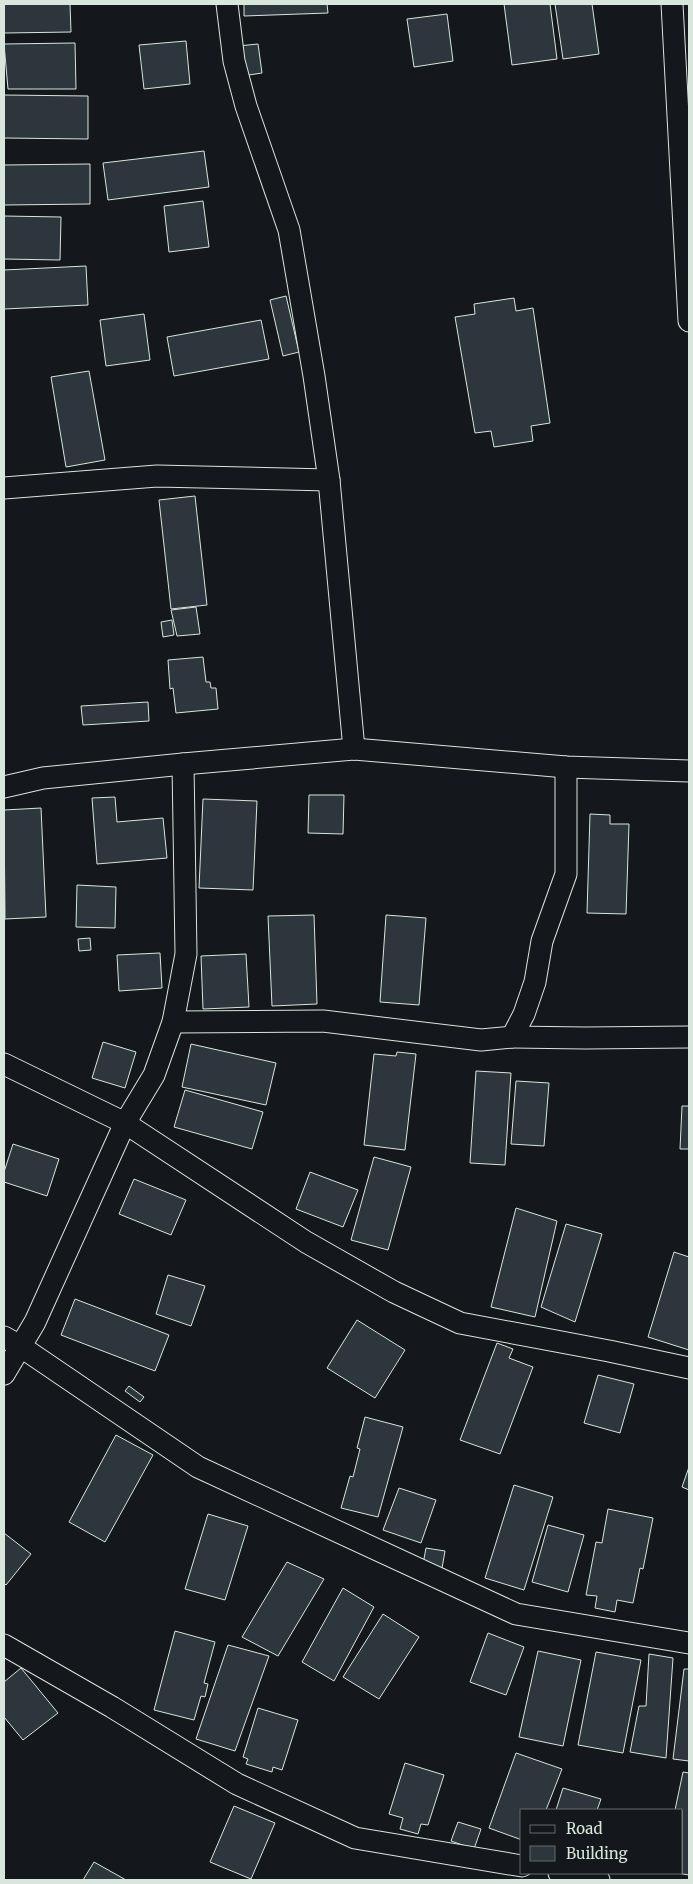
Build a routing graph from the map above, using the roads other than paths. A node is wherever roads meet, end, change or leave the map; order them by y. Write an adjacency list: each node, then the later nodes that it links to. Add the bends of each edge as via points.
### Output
1 (227, 4): 5 (street, via 241,88 288,230)
2 (672, 4): 3 (street)
3 (684, 144): 4 (street)
4 (689, 321)
5 (329, 480): 6 (street, via 157,476); 7 (street)
6 (4, 488)
7 (354, 749): 8 (street); 9 (street)
8 (183, 764): 11 (street, via 43,778); 12 (street, via 186,954)
9 (566, 767): 10 (street); 13 (street, via 566,874 542,941 535,982)
10 (689, 772)
11 (4, 786)
12 (173, 1022): 13 (street, via 322,1021 481,1040); 16 (street, via 154,1075)
13 (512, 1037): 14 (street)
14 (689, 1037)
15 (4, 1064): 16 (street)
16 (125, 1123): 17 (street, via 35,1322); 18 (street, via 306,1242 394,1292 460,1323)
17 (12, 1342): 19 (street); 20 (street, via 198,1467 516,1614)
18 (689, 1368)
19 (4, 1374)
20 (689, 1643)
21 (4, 1644): 22 (street, via 237,1784 356,1838)
22 (520, 1866)
23 (565, 1874): 24 (street)
24 (598, 1880)

